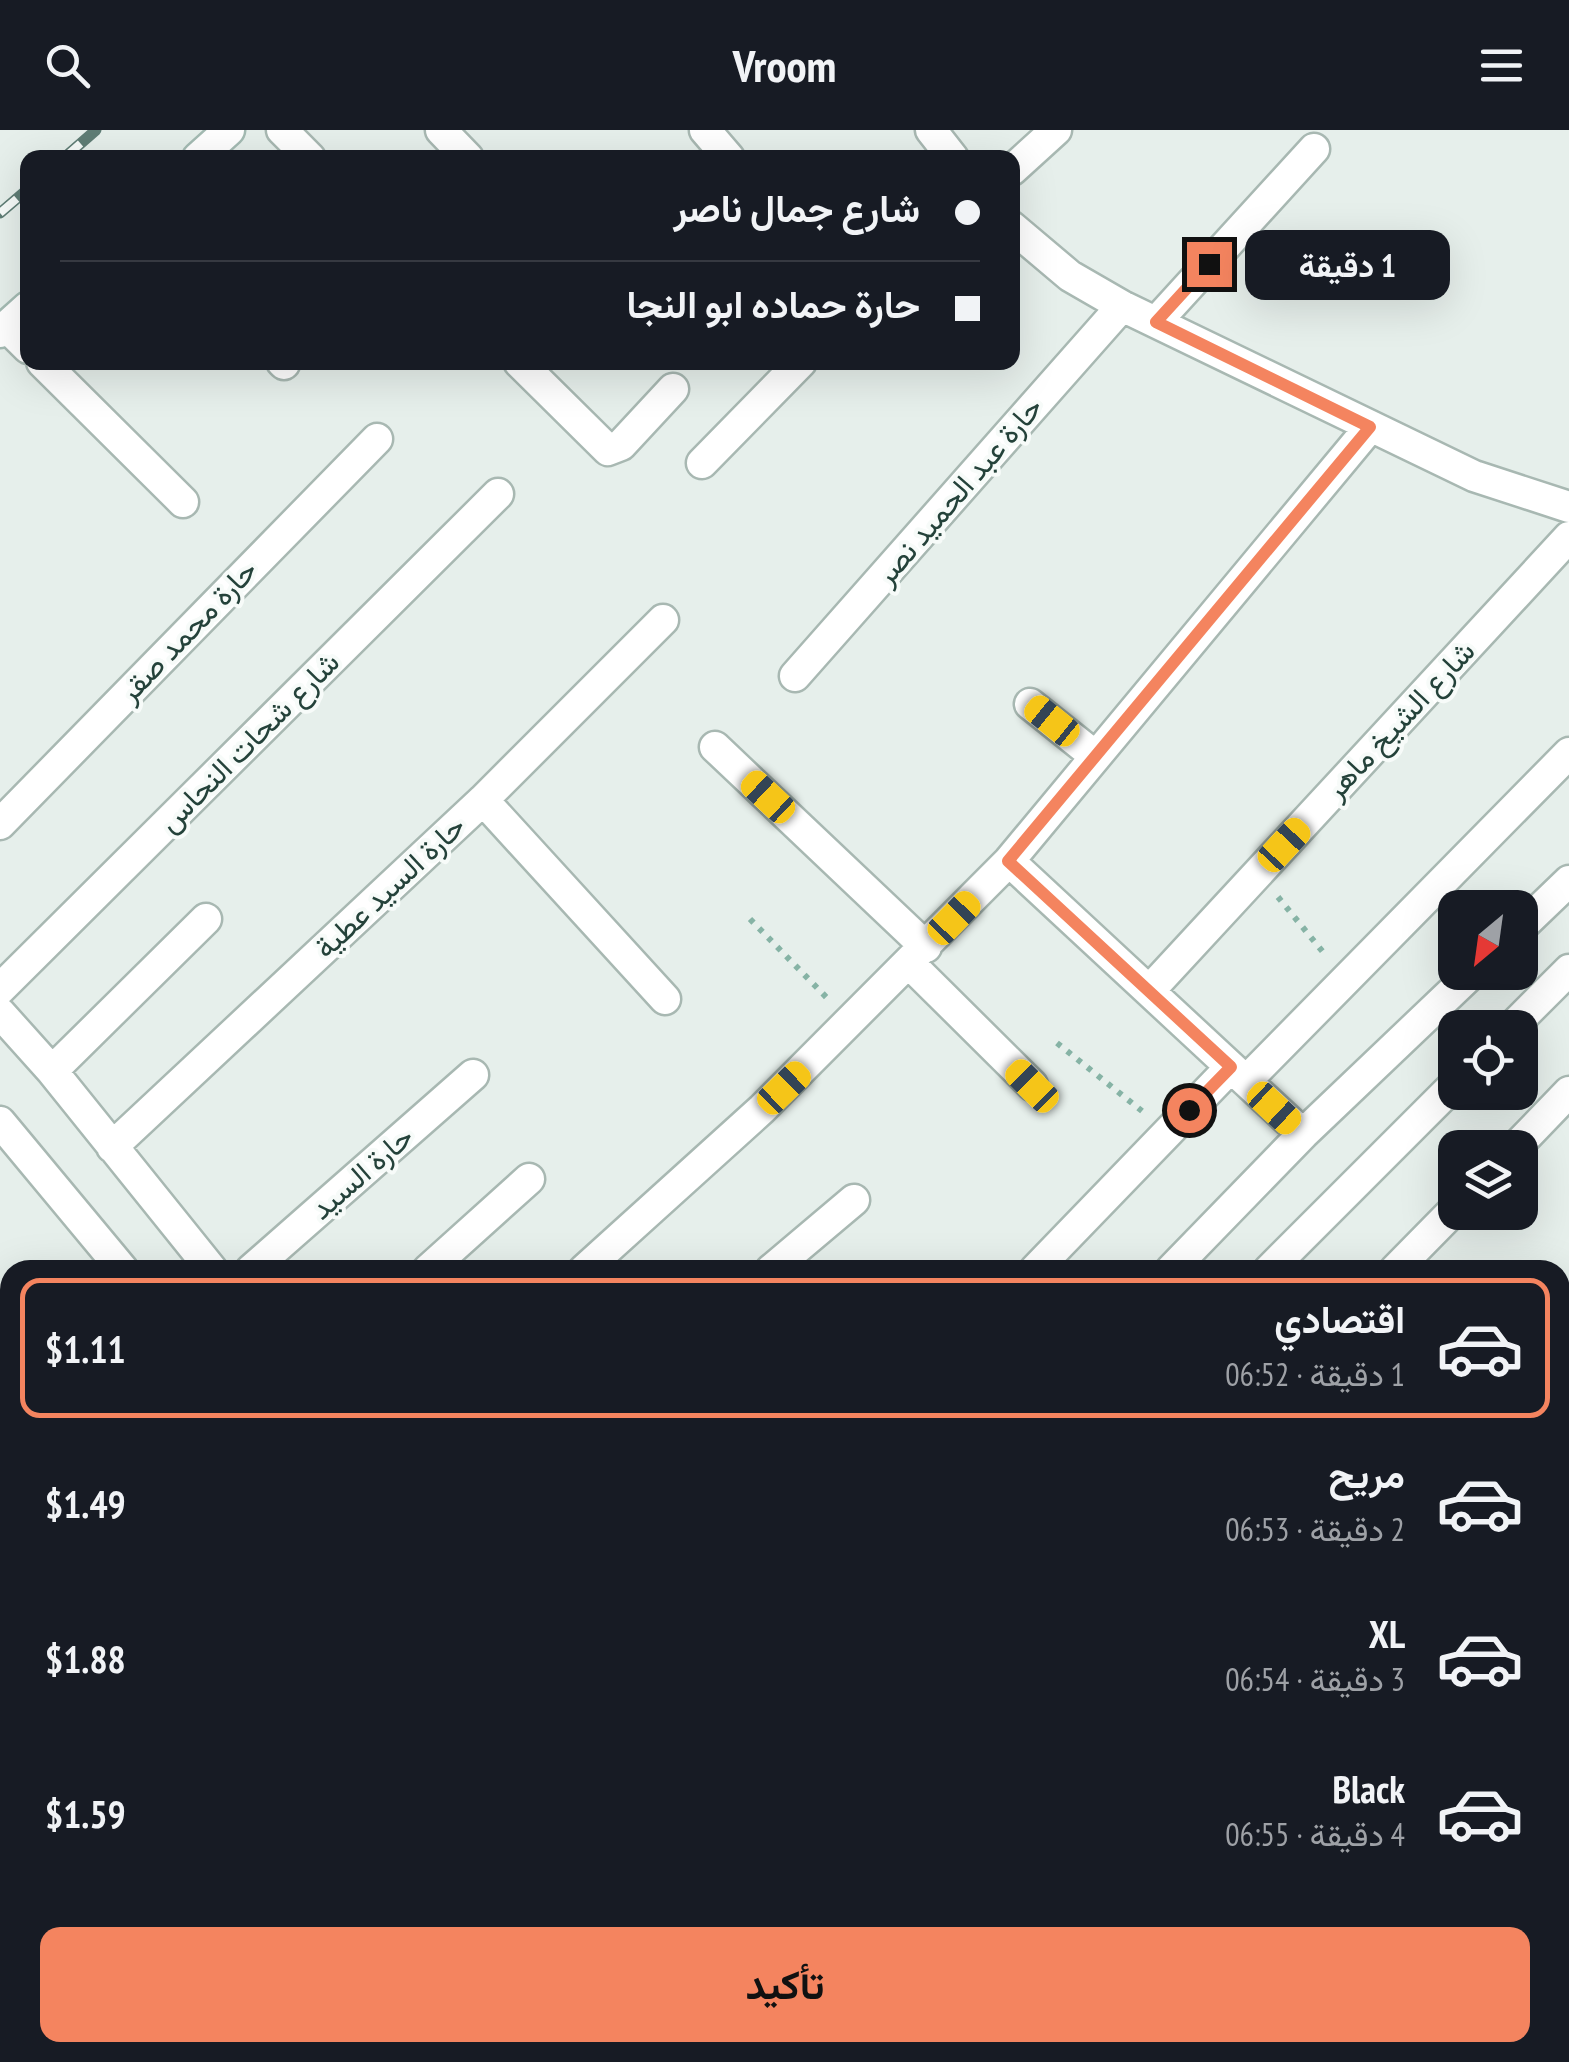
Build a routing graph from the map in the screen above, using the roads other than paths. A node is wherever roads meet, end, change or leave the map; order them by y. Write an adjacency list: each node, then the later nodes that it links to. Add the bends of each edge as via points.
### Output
1 (229, 130): 8 (street)
2 (282, 130): 9 (street)
3 (441, 130): 10 (street)
4 (705, 130): 11 (street)
5 (931, 130): 12 (street)
6 (1056, 130): 13 (street)
7 (1314, 148): 16 (street)
8 (207, 150)
9 (302, 150)
10 (460, 150)
11 (722, 150)
12 (947, 150)
13 (1020, 163)
14 (1020, 236): 15 (street)
15 (1122, 306): 16 (street); 29 (street, حارة عبد الحميد نصر)
16 (1156, 322): 21 (street)
17 (50, 370): 25 (street)
18 (527, 370): 20 (street, via 608,450 621,445)
19 (793, 370): 23 (street)
20 (673, 389)
21 (1370, 427): 26 (street, via 1474,476); 33 (street)
22 (377, 438): 35 (street, حارة محمد صقر)
23 (702, 463)
24 (498, 494): 42 (street, شارع شحات النحاس)
25 (184, 502)
26 (1569, 507)
27 (1569, 537): 44 (street, شارع الشيخ ماهر)
28 (663, 620): 34 (street, حارة السيد عطية)
29 (795, 676)
30 (1030, 704): 33 (street)
31 (716, 747): 40 (street)
32 (1569, 753): 49 (street, via 1345,980)
33 (1095, 756): 36 (street)
34 (482, 800): 45 (street); 57 (street, حارة السيد عطية)
35 (0, 824)
36 (1008, 861): 40 (street); 44 (street)
37 (1569, 881): 38 (street)
38 (1538, 911)
39 (206, 919): 48 (street)
40 (918, 955): 51 (street); 65 (street)
41 (1569, 970): 46 (street)
42 (0, 989)
43 (1454, 990): 56 (street)
44 (1149, 991): 49 (street)
45 (666, 999)
46 (1529, 1010)
47 (0, 1013): 48 (street)
48 (52, 1072): 57 (street)
49 (1239, 1074): 56 (street); 67 (street, via 1168,1132)
50 (473, 1076): 63 (street, حارة السيد)
51 (1032, 1086)
52 (1569, 1092): 55 (street)
53 (1438, 1101): 69 (street)
54 (0, 1122): 61 (street)
55 (1532, 1130)
56 (1303, 1134): 68 (street)
57 (112, 1147): 62 (street)
58 (529, 1179): 64 (street)
59 (854, 1200): 66 (street)
60 (1438, 1226): 70 (street)
61 (103, 1260)
62 (204, 1260)
63 (262, 1260)
64 (439, 1260)
65 (595, 1260)
66 (784, 1260)
67 (1045, 1260)
68 (1181, 1260)
69 (1279, 1260)
70 (1405, 1260)

